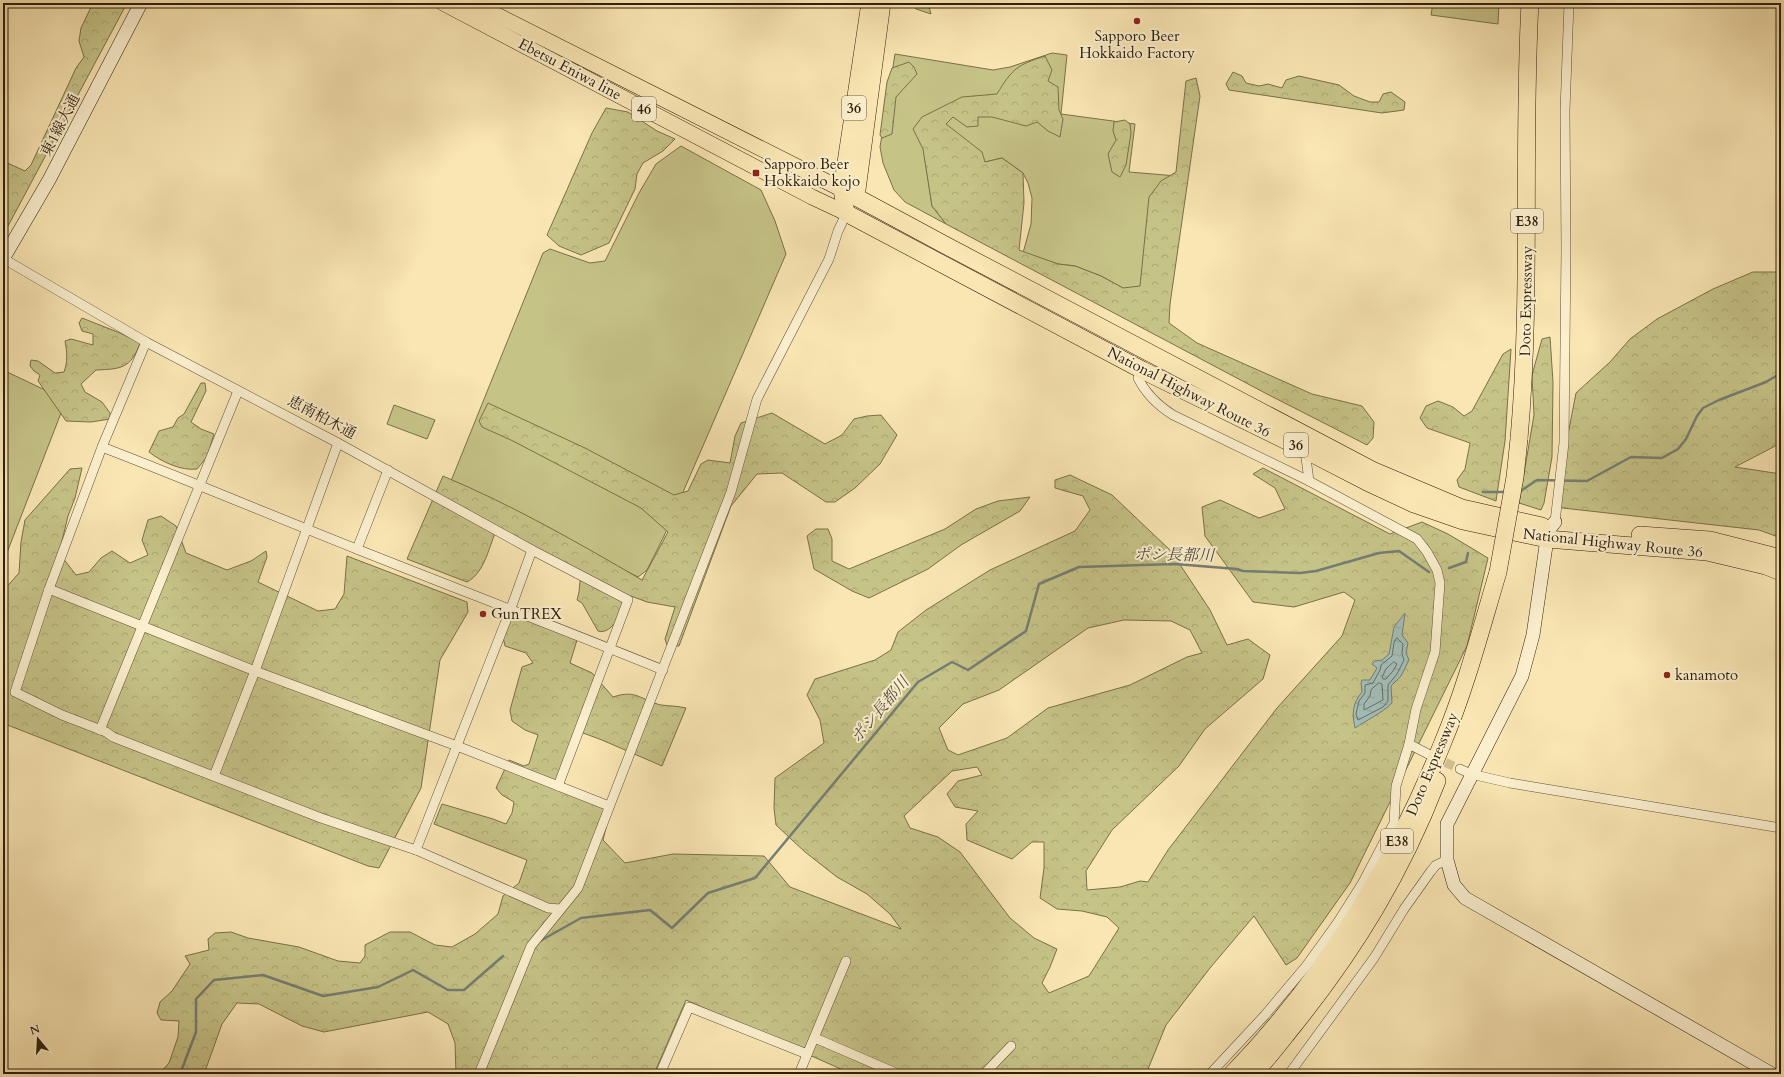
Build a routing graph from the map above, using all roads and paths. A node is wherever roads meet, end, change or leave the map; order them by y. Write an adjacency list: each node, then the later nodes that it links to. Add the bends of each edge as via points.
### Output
1 (141, 3): 10 (street, 東1線大通, via 49,180)
2 (443, 3): 9 (main road, Ebetsu Eniwa line / 46, via 812,197)
3 (473, 3): 8 (main road, Ebetsu Eniwa line / 46)
4 (870, 3): 8 (highway, 36)
5 (882, 3): 8 (highway, 36)
6 (1530, 3): 25 (highway, Doto Expressway / E38, bridge, via 1524,382 1515,477)
7 (1570, 3): 21 (street, via 1565,111 1564,443)
8 (849, 193): 9 (highway, 36); 21 (highway, National Highway Route 36 / 36, via 1372,470 1462,508)
9 (846, 212): 12 (highway, National Highway Route 36 / 36); 31 (street, via 829,258 757,399 731,492)
10 (3, 260): 11 (street, 恵南柏木通)
11 (146, 342): 13 (street, 恵南柏木通); 15 (street)
12 (1142, 370): 16 (highway, National Highway Route 36 / 36); 18 (street, via 1138,378 1144,389 1173,415)
13 (238, 391): 14 (street, 恵南柏木通); 19 (street)
14 (338, 443): 17 (street, 恵南柏木通); 20 (street)
15 (102, 447): 19 (street); 27 (street)
16 (1305, 450): 18 (street); 21 (highway, National Highway Route 36 / 36, via 1414,504 1462,521)
17 (388, 470): 22 (street); 23 (street, 恵南柏木通)
18 (1309, 481): 34 (street, via 1417,539 1438,570 1440,583 1435,652 1416,709)
19 (201, 485): 20 (street); 29 (street)
20 (306, 528): 22 (street); 32 (street)
21 (1551, 530): 24 (highway, National Highway Route 36 / 36, via 1710,540); 26 (highway, National Highway Route 36 / 36, via 1707,552); 37 (street, via 1533,636 1522,676)
22 (357, 549): 28 (street)
23 (532, 550): 28 (street); 30 (street, 恵南柏木通, via 628,600)
24 (1781, 558)
25 (1498, 572): 55 (highway, Doto Expressway / E38, via 1462,690 1443,742 1382,872 1312,982); 56 (highway, Doto Expressway / E38, via 1470,690 1420,825 1361,935 1324,988)
26 (1781, 572)
27 (49, 589): 29 (street); 33 (street, via 15,692)
28 (511, 608): 30 (street); 35 (street)
29 (143, 626): 32 (street); 33 (street)
30 (610, 648): 31 (street); 39 (street)
31 (663, 670): 40 (street)
32 (255, 671): 35 (street); 38 (street)
33 (100, 730): 38 (street)
34 (1409, 744): 36 (street); 54 (street, via 1396,786 1394,823 1362,884 1307,965)
35 (457, 746): 39 (street); 42 (street)
36 (1430, 755)
37 (1465, 771): 41 (street, via 1510,783); 43 (street, via 1447,824)
38 (214, 776): 42 (street, via 321,818)
39 (558, 786): 40 (street)
40 (609, 806): 44 (street, via 578,888)
41 (1781, 828)
42 (416, 850): 44 (street, via 548,908)
43 (1447, 860): 57 (street, via 1431,871 1374,958); 58 (street, via 1454,885 1465,898)
44 (560, 909): 49 (street, via 531,946)
45 (846, 961): 46 (street)
46 (815, 1038): 48 (street); 52 (street)
47 (1011, 1046): 53 (street)
48 (807, 1054): 50 (street, via 689,1007); 51 (street)
49 (478, 1074)
50 (660, 1074)
51 (799, 1074)
52 (898, 1074)
53 (984, 1074)
54 (1210, 1074)
55 (1232, 1074)
56 (1254, 1074)
57 (1289, 1074)
58 (1772, 1074)

